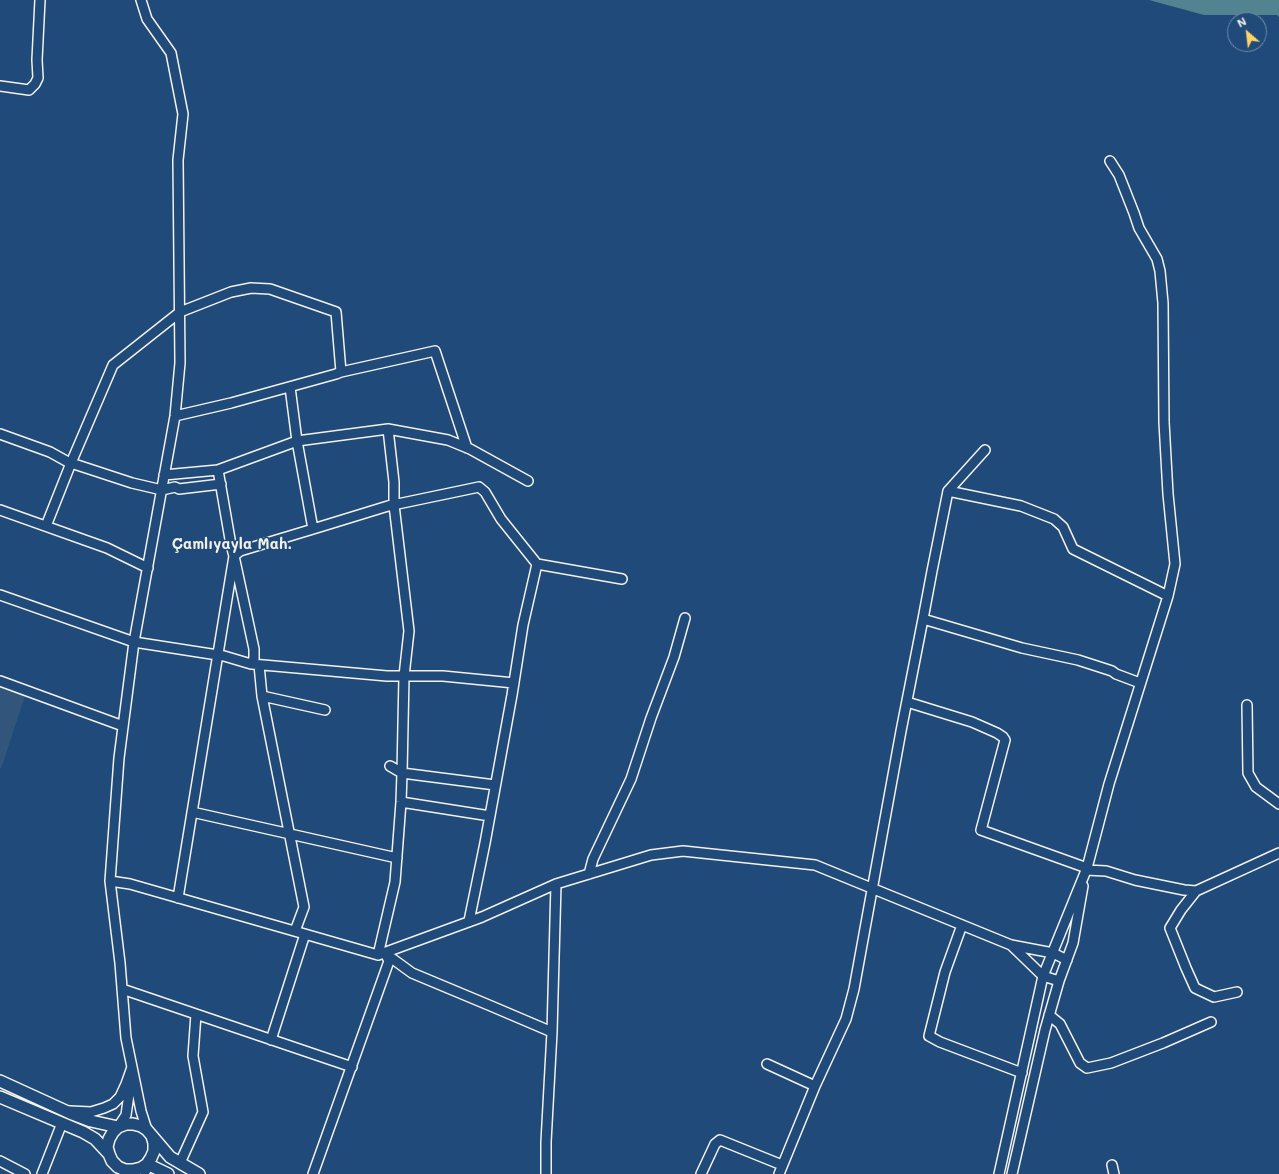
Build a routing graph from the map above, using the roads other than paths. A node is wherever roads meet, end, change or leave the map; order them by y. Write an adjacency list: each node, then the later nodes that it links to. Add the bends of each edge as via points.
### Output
1 (40, 0): 3 (street, via 36,60 38,78 29,90)
2 (141, 0): 5 (street, via 147,19 171,53 183,114 178,160)
3 (0, 86)
4 (1110, 161): 30 (street, via 1119,174 1139,228 1157,259 1160,271 1163,303 1164,422 1175,564)
5 (180, 312): 6 (street, via 231,292 251,288 270,289 335,311); 8 (street, via 180,363); 14 (street, via 113,365)
6 (341, 372): 7 (street); 12 (street, via 435,351)
7 (290, 387): 8 (street); 11 (street)
8 (175, 416): 16 (street)
9 (388, 429): 11 (street); 12 (street, via 448,440); 21 (street)
10 (0, 434): 14 (street, via 50,452)
11 (297, 442): 15 (street); 24 (street)
12 (467, 448): 17 (street)
13 (985, 450): 20 (street)
14 (71, 463): 19 (street); 23 (street)
15 (218, 470): 16 (street); 18 (street)
16 (164, 475): 19 (street)
17 (528, 481)
18 (221, 484): 19 (street); 25 (street)
19 (162, 490): 27 (street)
20 (948, 491): 30 (street, via 1021,506 1054,519 1063,527 1073,549); 32 (street)
21 (394, 505): 24 (street); 26 (street, via 479,487); 36 (street, via 409,631)
22 (0, 510): 23 (street)
23 (46, 526): 27 (street, via 107,548)
24 (313, 529): 25 (street, via 240,551)
25 (234, 556): 34 (street); 35 (street)
26 (537, 564): 28 (street); 38 (street)
27 (148, 568): 33 (street)
28 (622, 579)
29 (0, 595): 33 (street)
30 (1168, 596): 39 (street)
31 (685, 618): 56 (street, via 632,779 593,859)
32 (924, 620): 39 (street, via 1022,648 1078,660); 41 (street)
33 (134, 642): 34 (street); 44 (street)
34 (217, 655): 35 (street); 50 (street)
35 (255, 664): 36 (street); 40 (street)
36 (404, 676): 38 (street, via 443,676); 46 (street)
37 (0, 681): 44 (street)
38 (514, 683): 47 (street)
39 (1140, 683): 55 (street, via 1109,784)
40 (262, 696): 43 (street); 52 (street)
41 (907, 702): 55 (street, via 972,722 997,733 1005,740 981,830); 59 (street)
42 (1247, 705): 49 (street, via 1248,773 1256,787)
43 (325, 710)
44 (123, 726): 57 (street, via 118,758)
45 (390, 766): 46 (street)
46 (402, 773): 47 (street); 48 (street)
47 (495, 785): 51 (street)
48 (401, 802): 51 (street); 54 (street)
49 (1279, 804)
50 (192, 812): 52 (street); 61 (street)
51 (490, 816): 62 (street)
52 (288, 833): 54 (street); 64 (street, via 304,907)
53 (1279, 853): 60 (street)
54 (397, 858): 68 (street)
55 (1087, 869): 60 (street); 67 (street); 69 (street, via 1073,943)
56 (589, 874): 58 (street); 59 (street, via 651,855 683,851 815,865)
57 (110, 881): 61 (street); 72 (street)
58 (556, 884): 62 (street); 77 (street)
59 (872, 888): 63 (street); 84 (street, via 854,989 846,1019)
60 (1196, 891): 73 (street, via 1170,928 1186,968 1195,988 1214,997)
61 (178, 898): 64 (street)
62 (469, 922): 68 (street)
63 (962, 925): 66 (street); 82 (street, via 929,1036)
64 (295, 931): 65 (street)
65 (305, 934): 68 (street); 78 (street)
66 (1011, 945): 67 (street); 70 (street)
67 (1053, 953): 69 (street); 70 (street)
68 (382, 954): 77 (street, via 412,973); 81 (street, via 388,961)
69 (1067, 960): 71 (street)
70 (1043, 976): 71 (street); 82 (street)
71 (1059, 981): 75 (street)
72 (122, 989): 74 (street); 80 (street, via 126,1038)
73 (1237, 992)
74 (196, 1014): 78 (street); 92 (street, via 194,1056 203,1112)
75 (1049, 1015): 76 (street, via 1060,1024 1080,1062 1087,1068 1118,1060); 105 (street)
76 (1211, 1022)
77 (552, 1032): 101 (street)
78 (271, 1040): 81 (street)
79 (767, 1064): 84 (street)
80 (132, 1067): 86 (street, via 120,1097 113,1104 91,1112); 88 (street, via 128,1109); 89 (street, via 140,1111)
81 (352, 1067): 100 (street)
82 (1022, 1073): 104 (street)
83 (0, 1081): 86 (main road)
84 (815, 1086): 93 (street)
85 (0, 1097): 87 (main road)
86 (65, 1111): 88 (main road, via 91,1121)
87 (62, 1123): 90 (main road, via 95,1139); 96 (street)
88 (118, 1127): 89 (main road, via 134,1124); 90 (main road, via 109,1139 107,1147)
89 (149, 1133): 92 (main road, via 170,1157); 94 (main road, via 154,1143 154,1151)
90 (110, 1158): 94 (main road, via 125,1170); 97 (main road)
91 (0, 1161): 95 (street)
92 (180, 1164): 99 (main road)
93 (782, 1165): 102 (street, via 720,1140 715,1144); 103 (street)
94 (145, 1169): 98 (main road)
95 (25, 1174)
96 (42, 1174)
97 (118, 1174)
98 (168, 1174)
99 (199, 1174)
100 (313, 1174)
101 (546, 1174)
102 (701, 1174)
103 (779, 1174)
104 (999, 1174)
105 (1012, 1174)

